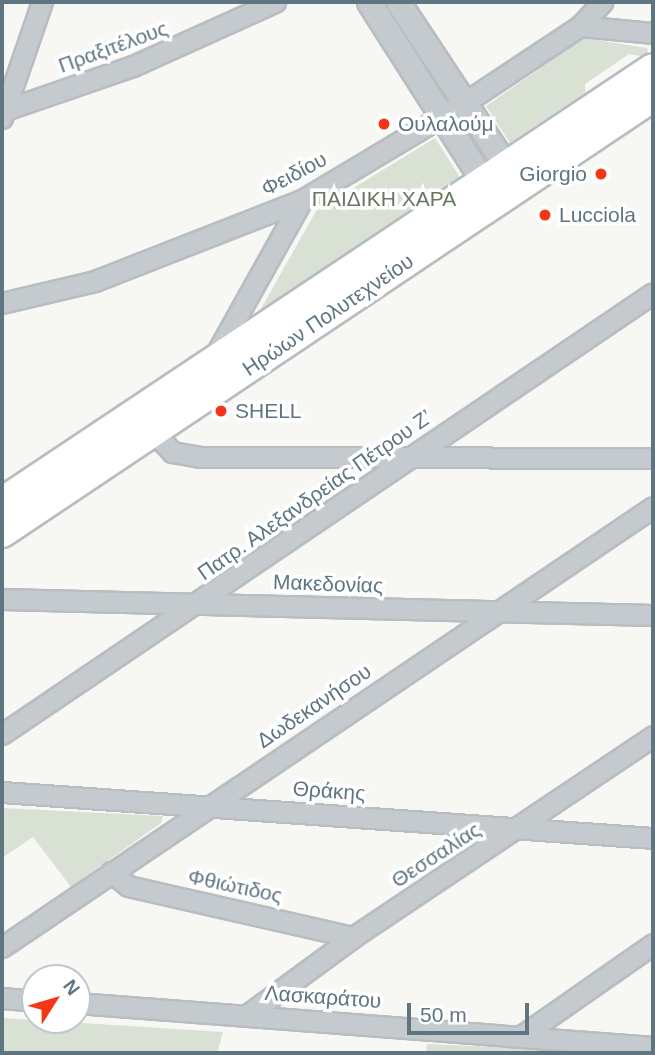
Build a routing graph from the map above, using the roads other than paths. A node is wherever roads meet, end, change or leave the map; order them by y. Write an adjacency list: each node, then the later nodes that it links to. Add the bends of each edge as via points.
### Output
1 (42, 2): 11 (street)
2 (275, 2): 11 (street, Πραξιτέλους, via 133,66)
3 (369, 2): 12 (street)
4 (398, 2): 10 (street)
5 (602, 2): 6 (street, Φειδίου)
6 (580, 26): 7 (street); 10 (street, Φειδίου)
7 (653, 33)
8 (653, 69): 13 (main road, Ηρώων Πολυτεχνείου)
9 (653, 96): 18 (main road, Ηρώων Πολυτεχνείου)
10 (464, 103): 12 (street, Φειδίου); 13 (street)
11 (3, 113)
12 (442, 117): 13 (street); 14 (street, Φειδίου)
13 (495, 174): 17 (main road, Ηρώων Πολυτεχνείου)
14 (302, 200): 16 (street, Φειδίου, via 95,281); 17 (street, Ηρώων Πολυτεχνείου)
15 (653, 293): 19 (street, Πατρ. Αλεξανδρείας Πέτρου Ζ’)
16 (2, 303)
17 (213, 360): 21 (main road, Ηρώων Πολυτεχνείου)
18 (153, 432): 19 (street, via 172,452 199,457); 23 (main road, Ηρώων Πολυτεχνείου)
19 (412, 455): 20 (street); 25 (street, Πατρ. Αλεξανδρείας Πέτρου Ζ’)
20 (653, 458)
21 (2, 503)
22 (653, 507): 26 (street, Δωδεκανήσου)
23 (2, 532)
24 (2, 599): 25 (street, Μακεδονίας)
25 (198, 602): 26 (street, Μακεδονίας); 28 (street, Πατρ. Αλεξανδρείας Πέτρου Ζ’)
26 (494, 612): 27 (street, Μακεδονίας); 31 (street, Δωδεκανήσου)
27 (653, 615)
28 (2, 734)
29 (653, 736): 32 (street, Θεσσαλίας)
30 (2, 792): 31 (street, Θράκης)
31 (208, 805): 32 (street, Θράκης); 34 (street, Δωδεκανήσου)
32 (519, 828): 33 (street, Θράκης); 35 (street, Θεσσαλίας)
33 (653, 838)
34 (111, 872): 35 (street, Φθιώτιδος, via 128,886); 37 (street, Δωδεκανήσου)
35 (353, 937): 41 (street, Θεσσαλίας)
36 (653, 944): 42 (street)
37 (2, 947)
38 (2, 998): 39 (street)
39 (21, 999)
40 (91, 1004): 41 (street, Λασκαράτου)
41 (247, 1015): 42 (street, Λασκαράτου)
42 (524, 1034): 44 (street, Λασκαράτου)
43 (653, 1047): 44 (street, Λασκαράτου)
44 (607, 1048)

